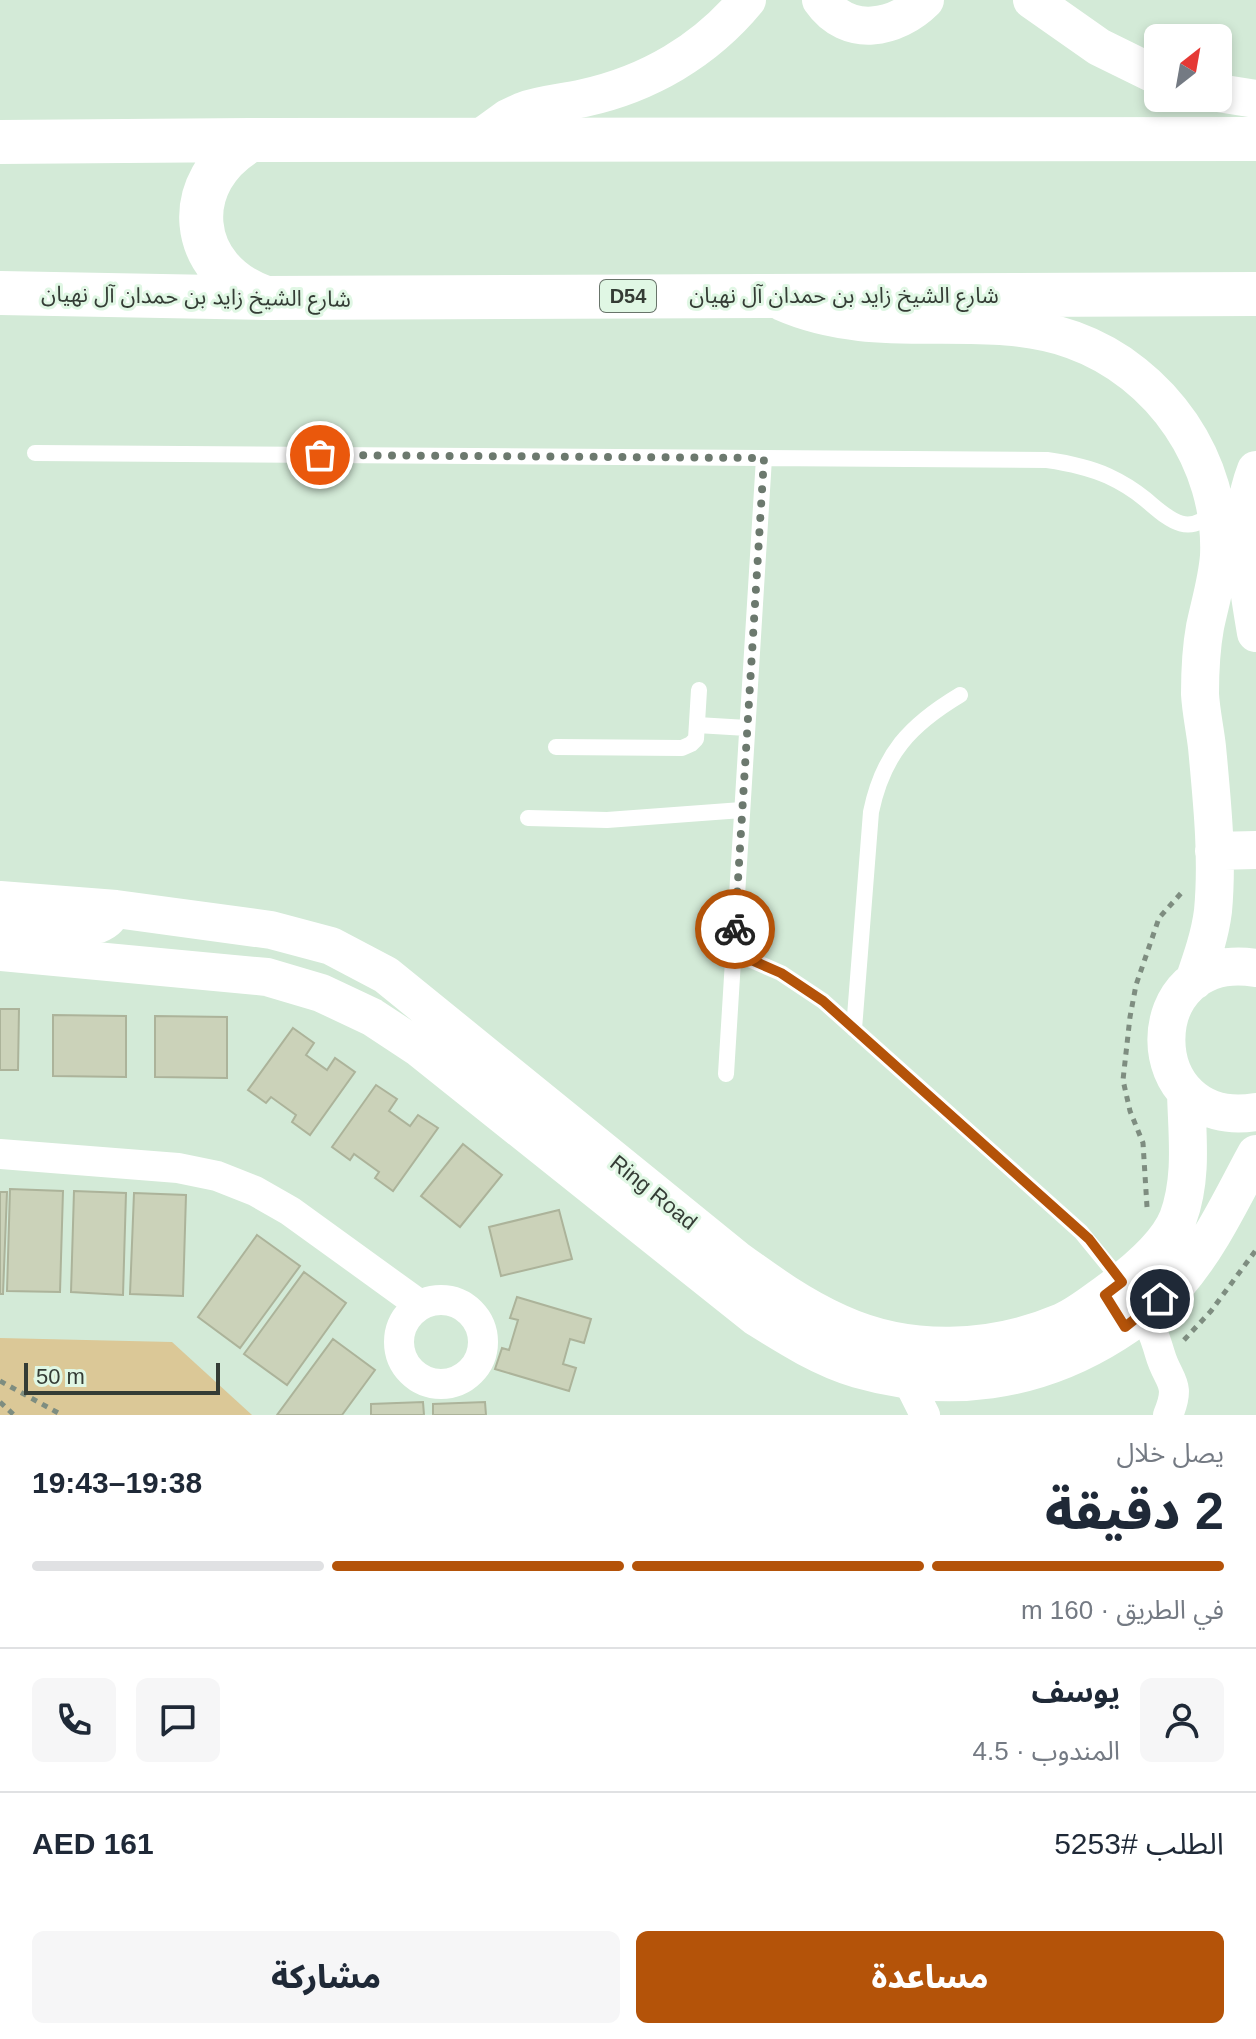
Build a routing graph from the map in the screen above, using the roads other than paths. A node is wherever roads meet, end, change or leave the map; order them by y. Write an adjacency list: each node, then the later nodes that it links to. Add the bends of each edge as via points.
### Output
1 (747, 0): 8 (street, via 722,28 660,71 623,88 523,111)
2 (821, 0): 3 (street, via 838,17 876,26 912,13)
3 (925, 0)
4 (1032, 0): 5 (street, via 1099,47)
5 (1144, 69)
6 (1232, 95): 7 (street)
7 (1256, 99)
8 (479, 139): 9 (main road); 10 (main road)
9 (1256, 139)
10 (251, 140): 11 (main road); 15 (main road, via 235,149 211,176 204,193 202,230 224,274)
11 (0, 142)
12 (0, 293): 15 (main road, شارع الشيخ زايد بن حمدان آل نهيان / D54)
13 (1256, 294): 14 (main road, شارع الشيخ زايد بن حمدان آل نهيان / D54)
14 (768, 296): 15 (main road, شارع الشيخ زايد بن حمدان آل نهيان / D54); 19 (street, via 850,322 1028,329 1094,349 1133,374 1174,415 1203,465)
15 (266, 298)
16 (35, 453): 17 (lane)
17 (764, 458): 19 (lane, via 1047,460 1109,476 1174,522 1197,523); 24 (lane)
18 (1256, 470): 20 (street, via 1246,503 1243,556)
19 (1215, 509): 29 (street, via 1219,555 1200,672)
20 (1256, 633)
21 (699, 690): 23 (lane)
22 (960, 695): 37 (lane, via 910,731 889,760 875,794)
23 (697, 725): 24 (lane); 25 (lane, via 696,739 682,748)
24 (747, 728): 26 (lane)
25 (556, 747)
26 (742, 810): 27 (lane, via 607,820); 34 (lane)
27 (528, 818)
28 (1256, 850): 29 (street)
29 (1214, 851): 36 (street, via 1213,912)
30 (0, 900): 31 (street, Ring Road)
31 (116, 909): 32 (street, via 99,928); 46 (street, Ring Road, via 271,930 331,946 386,975 736,1259)
32 (0, 920)
33 (0, 952): 46 (street, Ring Road, via 267,977 321,993 372,1017 419,1048 756,1317 804,1347 856,1368)
34 (733, 952): 37 (lane, via 803,986); 38 (lane)
35 (1256, 968): 36 (street, via 1215,969)
36 (1194, 981): 39 (street, via 1176,998 1165,1047 1171,1071)
37 (854, 1029): 43 (lane, via 1081,1232)
38 (726, 1074)
39 (1186, 1092): 40 (street, via 1221,1112); 43 (street, Ring Road, via 1189,1161 1177,1222 1152,1255)
40 (1256, 1112)
41 (0, 1154): 44 (street, via 178,1168 217,1176 290,1211)
42 (1256, 1154): 45 (street, Ring Road, via 1193,1263 1175,1286)
43 (1113, 1288): 45 (street); 46 (street, Ring Road, via 1065,1321 1012,1339 957,1347)
44 (420, 1305)
45 (1134, 1320): 47 (street, Ring Road, via 1054,1364 1012,1378); 50 (street, via 1140,1344 1160,1355 1174,1388)
46 (902, 1367): 47 (street, Ring Road); 48 (street)
47 (958, 1383): 49 (street)
48 (925, 1415)
49 (938, 1415)
50 (1168, 1415)

